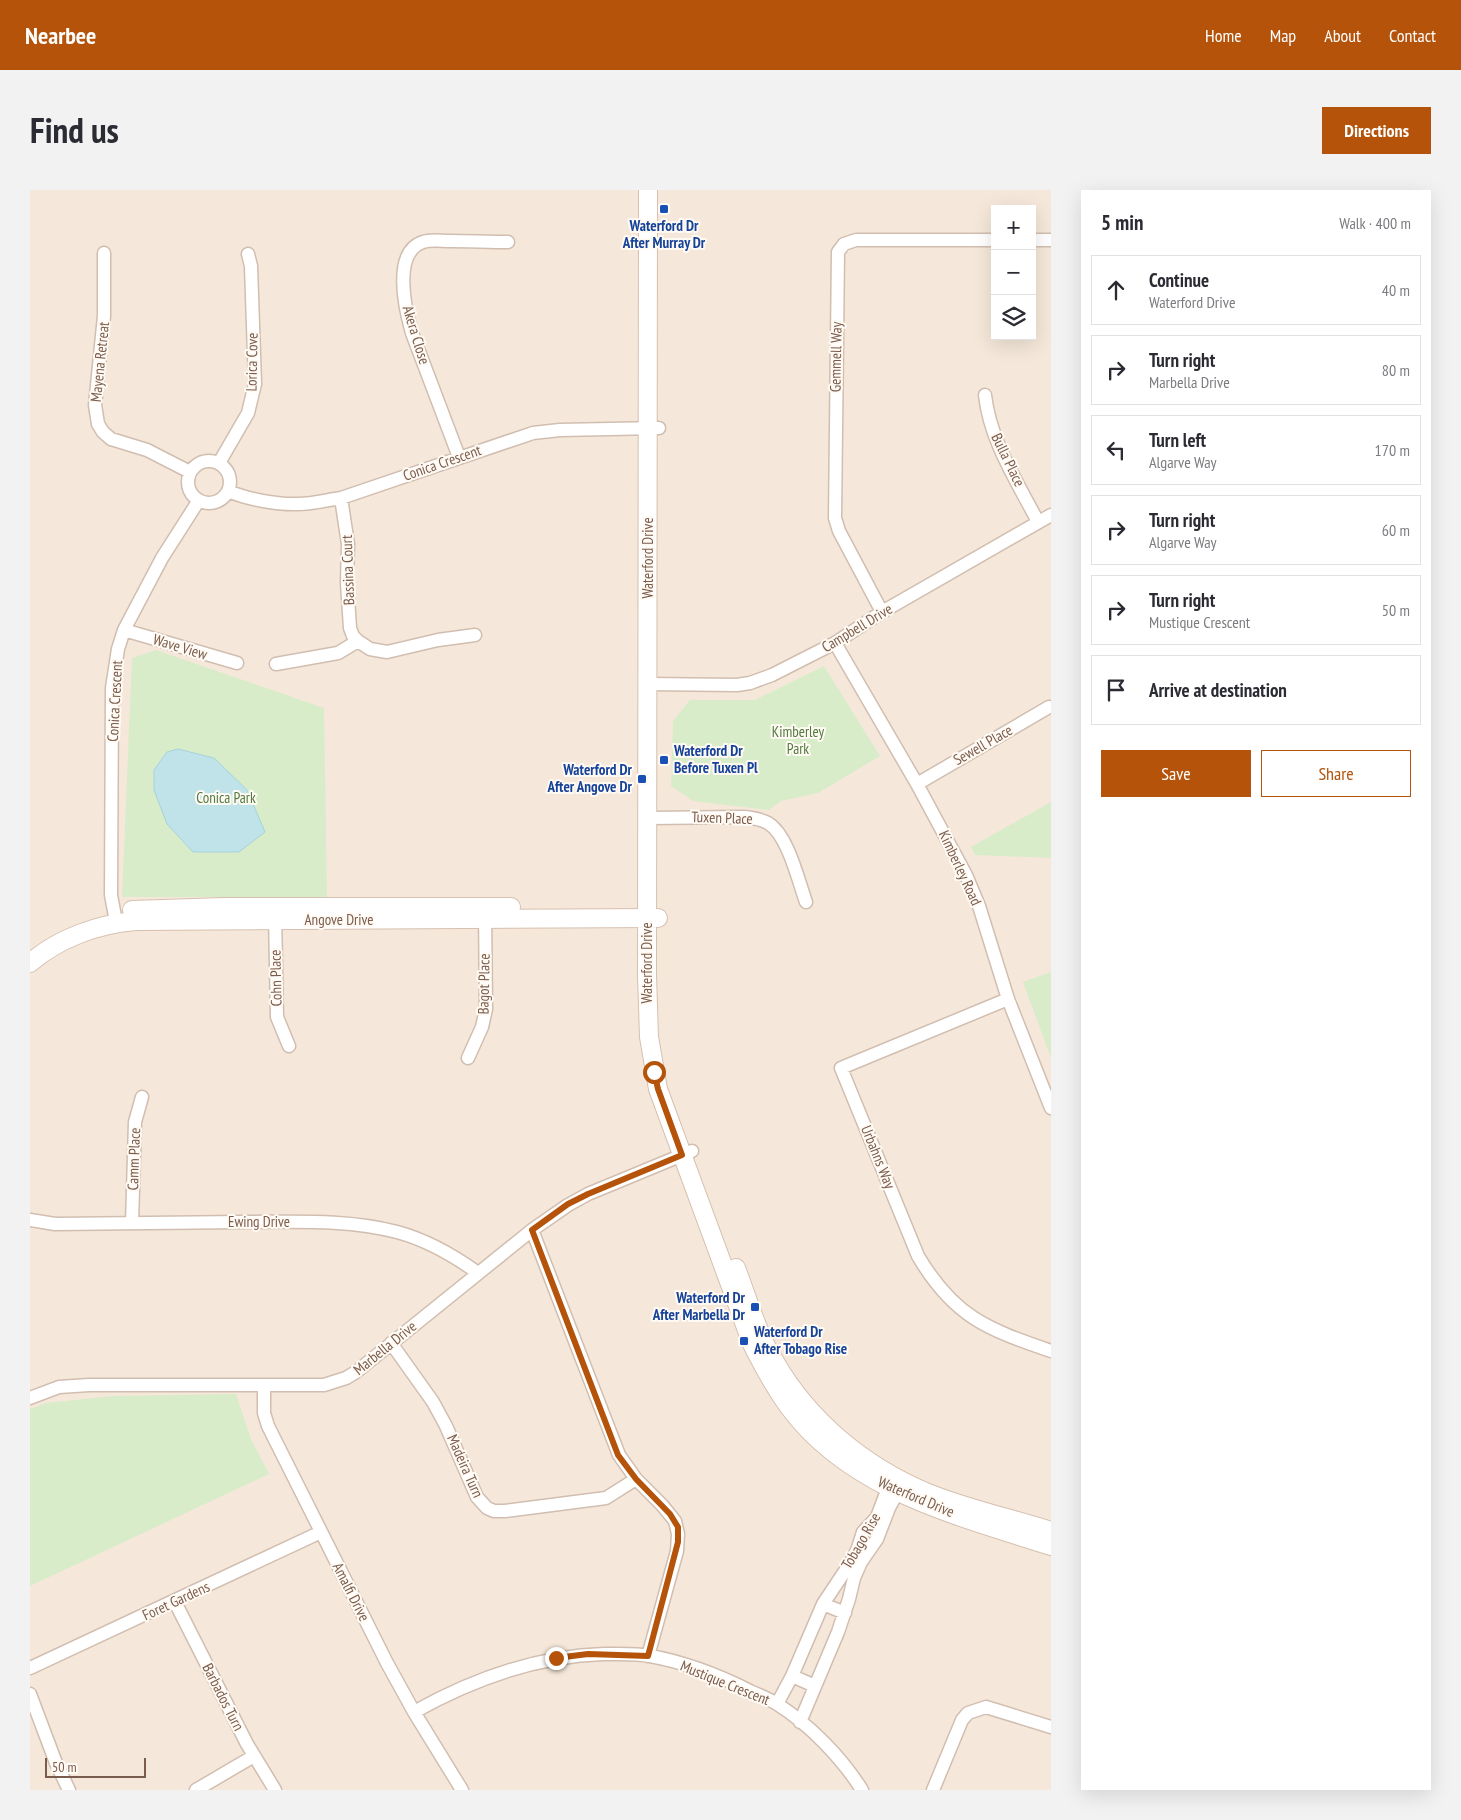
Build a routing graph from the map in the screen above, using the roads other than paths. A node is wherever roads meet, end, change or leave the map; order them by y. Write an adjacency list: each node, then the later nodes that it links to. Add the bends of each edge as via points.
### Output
1 (648, 190): 10 (street, Waterford Drive)
2 (658, 190): 10 (street, Waterford Drive)
3 (991, 240): 19 (street, Gemmell Way, via 856,240 844,244 838,252 835,518)
4 (1036, 240): 5 (street)
5 (1051, 240)
6 (508, 242): 11 (street, Akera Close, via 425,241 410,249 405,262 409,324)
7 (104, 253): 13 (street, Mayena Retreat, via 104,316 95,405 98,424 111,439 147,450)
8 (248, 254): 12 (street, Lorica Cove, via 255,384 248,413)
9 (985, 395): 18 (street, Bulla Place, via 998,444)
10 (653, 429): 11 (street, Conica Crescent, via 545,431); 26 (street, Waterford Drive)
11 (459, 457): 15 (street, Conica Crescent)
12 (219, 463): 13 (street, via 201,462); 14 (street, via 230,476)
13 (190, 472): 16 (street, via 189,490)
14 (228, 491): 15 (street, Conica Crescent, via 284,504); 16 (street, via 218,501)
15 (340, 498): 22 (street, Bassina Court, via 348,544 350,628)
16 (199, 500): 20 (street, Conica Crescent, via 162,558)
17 (1051, 515): 18 (street, Campbell Drive)
18 (1038, 522): 19 (street, Campbell Drive)
19 (882, 612): 23 (street, Campbell Drive)
20 (124, 630): 24 (street, Wave View); 34 (street, Conica Crescent, via 112,688 111,895)
21 (475, 635): 22 (street, via 387,652 370,650)
22 (358, 642): 25 (street, via 338,653)
23 (835, 642): 26 (street, Campbell Drive, via 772,676 750,683); 28 (street, Kimberley Road)
24 (237, 663)
25 (276, 664)
26 (653, 684): 29 (street, Waterford Drive)
27 (1050, 707): 28 (street, Sewell Place)
28 (917, 784): 37 (street, Kimberley Road, via 966,875)
29 (653, 818): 30 (street, Tuxen Place, via 745,817 769,823 785,844); 31 (street, Waterford Drive)
30 (806, 902)
31 (652, 912): 32 (street, Angove Drive); 42 (street, Waterford Drive, via 647,1015 654,1072 658,1089)
32 (485, 913): 33 (street, Angove Drive); 39 (street, Bagot Place, via 486,1008 482,1027)
33 (275, 914): 34 (street, Angove Drive, via 155,908); 38 (street, Cohn Place, via 277,1017)
34 (114, 917): 35 (street, Angove Drive, via 70,925); 36 (street, Angove Drive, via 60,943)
35 (30, 949)
36 (30, 964)
37 (1008, 999): 41 (street, Kimberley Road); 48 (street, Urbahns Way, via 841,1068 918,1256 940,1290 979,1322)
38 (289, 1046)
39 (468, 1058)
40 (142, 1097): 44 (street, Camm Place, via 135,1122)
41 (1051, 1108)
42 (687, 1153): 45 (street, Marbella Drive, via 588,1194); 52 (street, Waterford Drive, via 743,1321 763,1367 789,1407 829,1450)
43 (30, 1220): 44 (street, Ewing Drive, via 55,1224)
44 (132, 1223): 46 (street, Ewing Drive, via 318,1222 364,1226 397,1232 425,1242 448,1252)
45 (532, 1230): 46 (street, Marbella Drive); 51 (street, via 618,1455)
46 (478, 1272): 47 (street, Marbella Drive)
47 (391, 1343): 49 (street, Marbella Drive, via 356,1372 336,1382); 51 (street, Madeira Turn, via 433,1402 477,1497 487,1508 505,1511 598,1500 616,1493)
48 (1051, 1351)
49 (264, 1385): 50 (street, Marbella Drive, via 80,1385 59,1387); 54 (street, Amalfi Drive, via 264,1414 268,1426)
50 (30, 1398)
51 (636, 1479): 59 (street, via 670,1514 678,1527 677,1551)
52 (896, 1484): 53 (street, Waterford Drive); 55 (street, Waterford Drive, via 976,1522); 57 (street, Tobago Rise, via 877,1517 863,1532 851,1562); 58 (street, Tobago Rise, via 877,1539 854,1578)
53 (1051, 1531)
54 (322, 1532): 56 (street, Foret Gardens); 65 (street, Amalfi Drive)
55 (1051, 1546)
56 (175, 1602): 60 (street, Foret Gardens); 68 (street, Barbados Turn)
57 (823, 1604): 58 (street); 61 (street, Tobago Rise)
58 (845, 1614): 62 (street, Tobago Rise)
59 (648, 1656): 64 (street, Mustique Crescent, via 694,1667); 65 (street, Mustique Crescent, via 588,1654 520,1666)
60 (30, 1668)
61 (792, 1676): 62 (street); 64 (street, Tobago Rise)
62 (815, 1686): 66 (street, Tobago Rise)
63 (30, 1694): 69 (street)
64 (777, 1704): 66 (street, Mustique Crescent)
65 (414, 1712): 72 (street, Amalfi Drive)
66 (800, 1722): 73 (street, Mustique Crescent, via 839,1759)
67 (1051, 1727): 74 (street, via 986,1708 968,1713 962,1720)
68 (254, 1756): 70 (street); 71 (street, Barbados Turn)
69 (69, 1790)
70 (196, 1790)
71 (275, 1790)
72 (462, 1790)
73 (862, 1790)
74 (933, 1790)

